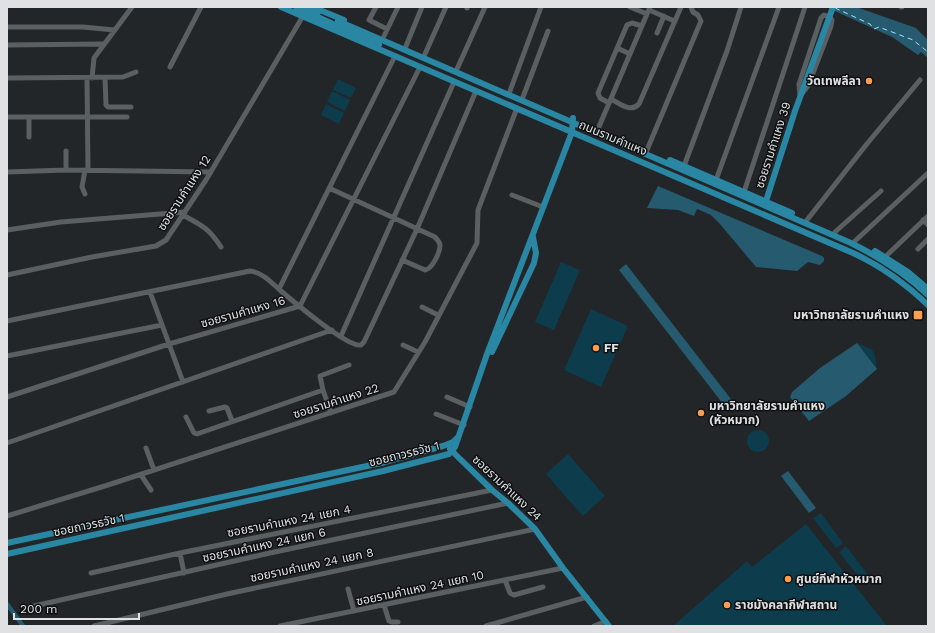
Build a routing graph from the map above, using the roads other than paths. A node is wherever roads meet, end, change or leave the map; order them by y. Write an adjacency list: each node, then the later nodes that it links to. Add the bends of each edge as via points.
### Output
1 (132, 7): 27 (street)
2 (201, 7): 38 (street)
3 (281, 7): 21 (main road, ถนนรามคำแหง)
4 (296, 7): 106 (main road, ถนนรามคำแหง, via 850,248 900,277)
5 (307, 7): 104 (main road, ถนนรามคำแหง, via 851,243 902,273)
6 (376, 7): 26 (street, via 369,20)
7 (398, 7): 26 (street)
8 (422, 7): 33 (street)
9 (485, 7): 40 (street)
10 (541, 7): 49 (street)
11 (630, 7): 20 (street)
12 (682, 7): 53 (street, via 640,104 630,109)
13 (691, 7): 64 (street, via 701,21)
14 (741, 7): 66 (street)
15 (805, 7): 75 (street)
16 (833, 7): 51 (main road, ซอยรามคำแหง 39)
17 (317, 8): 30 (main road, ถนนรามคำแหง)
18 (444, 8): 35 (street)
19 (779, 8): 72 (street)
20 (648, 10): 22 (street); 24 (street)
21 (303, 16): 37 (main road, ถนนรามคำแหง); 70 (street, ซอยรามคำแหง 12)
22 (664, 16): 23 (street); 29 (street)
23 (672, 20)
24 (642, 26): 34 (street, via 627,24); 36 (street)
25 (7, 28): 27 (street, via 83,27)
26 (387, 29): 30 (street)
27 (114, 30): 31 (street)
28 (548, 31): 52 (street)
29 (657, 33)
30 (384, 36): 33 (main road, ถนนรามคำแหง)
31 (103, 44): 32 (street); 43 (street, via 94,58)
32 (7, 46)
33 (406, 46): 35 (main road, ถนนรามคำแหง)
34 (617, 48): 36 (street); 53 (street, via 598,93 600,98)
35 (425, 54): 40 (main road, ถนนรามคำแหง)
36 (630, 54): 53 (street)
37 (395, 56): 39 (main road, ถนนรามคำแหง); 73 (street)
38 (170, 67)
39 (420, 67): 46 (main road, ถนนรามคำแหง); 78 (street, ซอยรามคำแหง 16)
40 (457, 69): 47 (main road, ถนนรามคำแหง)
41 (136, 72): 44 (street)
42 (7, 78): 43 (street)
43 (89, 78): 44 (street); 58 (street)
44 (105, 78): 54 (street, via 106,105)
45 (920, 80): 85 (street)
46 (454, 82): 48 (main road, ถนนรามคำแหง); 84 (street)
47 (492, 84): 49 (main road, ถนนรามคำแหง); 50 (main road)
48 (476, 91): 50 (main road, ถนนรามคำแหง); 88 (street)
49 (510, 91): 52 (main road, ถนนรามคำแหง)
50 (488, 96): 55 (main road, ถนนรามคำแหง)
51 (800, 96): 51 (street, ซอยรามคำแหง 39, via 799,84 823,16 826,15 832,20 831,26 808,86); 79 (main road, ซอยรามคำแหง 39)
52 (523, 97): 60 (main road, ถนนรามคำแหง)
53 (610, 101): 61 (street)
54 (131, 107)
55 (517, 108): 62 (main road, ถนนรามคำแหง); 110 (street, ซอยรามคำแหง 22, via 478,210 477,243)
56 (7, 117): 57 (street)
57 (29, 117): 58 (street); 63 (street)
58 (88, 117): 59 (street); 68 (street)
59 (127, 117)
60 (573, 118): 61 (main road, ถนนรามคำแหง); 62 (main road)
61 (598, 129): 64 (main road, ถนนรามคำแหง)
62 (572, 132): 80 (main road); 82 (main road, ถนนรามคำแหง)
63 (29, 138)
64 (647, 150): 66 (main road, ถนนรามคำแหง)
65 (66, 151): 67 (street)
66 (684, 166): 72 (main road, ถนนรามคำแหง)
67 (66, 170): 68 (street); 69 (street)
68 (87, 170): 70 (street); 76 (street, via 82,187)
69 (7, 172)
70 (210, 172): 81 (street, ซอยรามคำแหง 12)
71 (928, 173): 93 (street)
72 (716, 180): 75 (main road, ถนนรามคำแหง)
73 (329, 188): 78 (street); 101 (street)
74 (881, 191): 90 (street)
75 (744, 192): 79 (main road, ถนนรามคำแหง)
76 (85, 194)
77 (512, 195): 80 (street)
78 (354, 200): 84 (street); 108 (street, ซอยรามคำแหง 16)
79 (766, 202): 82 (main road, ซอยรามคำแหง 39); 85 (main road, ถนนรามคำแหง)
80 (543, 207): 91 (main road)
81 (184, 213): 89 (street, via 61,222); 94 (street, via 213,234); 100 (street, ซอยรามคำแหง 12, via 171,235 156,246)
82 (762, 214): 96 (main road, ถนนรามคำแหง)
83 (928, 216): 86 (street)
84 (392, 218): 88 (street); 114 (street)
85 (807, 220): 90 (main road, ถนนรามคำแหง)
86 (923, 220): 87 (street); 97 (street)
87 (928, 225)
88 (417, 229): 98 (street); 98 (street, via 439,240 439,251 431,267 425,270)
89 (7, 230)
90 (835, 232): 93 (main road, ถนนรามคำแหง)
91 (534, 233): 99 (main road, via 535,258); 105 (main road)
92 (928, 239): 95 (street)
93 (856, 241): 96 (main road); 97 (main road, ถนนรามคำแหง)
94 (221, 247)
95 (918, 249)
96 (853, 253): 107 (main road, ถนนรามคำแหง, via 897,279)
97 (885, 257): 102 (main road, ถนนรามคำแหง)
98 (402, 260): 114 (street, via 364,342 358,346 354,345)
99 (529, 273): 105 (main road, via 531,265 526,262); 120 (main road)
100 (7, 275)
101 (279, 289): 103 (street, via 260,274 250,271); 108 (street)
102 (928, 289)
103 (150, 292): 111 (street); 112 (street)
104 (928, 295)
105 (509, 296): 120 (main road)
106 (928, 301)
107 (928, 305)
108 (300, 306): 113 (street); 115 (street, ซอยรามคำแหง 16)
109 (422, 308): 110 (street)
110 (438, 315): 117 (street, ซอยรามคำแหง 22)
111 (7, 320)
112 (162, 325): 115 (street); 118 (street)
113 (332, 330): 114 (street); 121 (street)
114 (341, 336)
115 (169, 344): 121 (street); 123 (street, ซอยรามคำแหง 16)
116 (403, 344): 117 (street)
117 (418, 352): 127 (street, ซอยรามคำแหง 22, via 394,392)
118 (7, 356)
119 (350, 365): 122 (street, via 320,376)
120 (480, 374): 125 (main road)
121 (183, 382): 133 (street)
122 (323, 390): 127 (street); 130 (street)
123 (7, 398)
124 (447, 398): 125 (street)
125 (470, 407): 131 (main road)
126 (209, 411): 130 (street, via 225,407)
127 (330, 413): 140 (street, ซอยรามคำแหง 22)
128 (436, 414): 131 (street)
129 (186, 416): 130 (street, via 194,433 197,434)
130 (232, 421)
131 (464, 425): 132 (main road)
132 (460, 435): 134 (main road, via 453,442); 136 (main road); 138 (main road)
133 (7, 443)
134 (443, 446): 136 (main road, ซอยถาวรธวัช 1); 139 (main road, ซอยถาวรธวัช 1)
135 (146, 448): 140 (street)
136 (453, 451): 137 (main road, ซอยถาวรธวัช 1); 138 (main road, ซอยรามคำแหง 24)
137 (443, 457): 138 (main road); 141 (main road, ซอยถาวรธวัช 1)
138 (458, 458): 144 (main road, ซอยรามคำแหง 24)
139 (381, 463): 141 (main road, via 385,464 386,470); 146 (main road, ซอยถาวรธวัช 1)
140 (154, 470): 142 (street, ซอยรามคำแหง 22)
141 (383, 471): 147 (main road, ซอยถาวรธวัช 1)
142 (142, 474): 143 (street); 148 (street, ซอยรามคำแหง 22)
143 (151, 490)
144 (492, 490): 145 (main road, ซอยรามคำแหง 24); 151 (street, ซอยรามคำแหง 24 แยก 4)
145 (508, 503): 149 (main road, ซอยรามคำแหง 24); 155 (street, ซอยรามคำแหง 24 แยก 6)
146 (190, 504): 147 (main road); 150 (main road, ซอยถาวรธวัช 1)
147 (191, 513): 152 (main road, ซอยถาวรธวัช 1)
148 (7, 516)
149 (535, 529): 153 (main road, ซอยรามคำแหง 24); 165 (street, ซอยรามคำแหง 24 แยก 8, via 242,590)
150 (7, 543)
151 (180, 553): 154 (street, ซอยรามคำแหง 24 แยก 4); 155 (street)
152 (7, 554)
153 (563, 568): 156 (street, ซอยรามคำแหง 24 แยก 10); 159 (main road, ซอยรามคำแหง 24)
154 (91, 573)
155 (184, 573): 161 (street, ซอยรามคำแหง 24 แยก 6)
156 (505, 580): 157 (street, via 510,593 514,595); 160 (street, ซอยรามคำแหง 24 แยก 10)
157 (543, 587)
158 (348, 589): 162 (street)
159 (587, 597): 164 (main road, ซอยรามคำแหง 24); 167 (street)
160 (384, 605): 162 (street, ซอยรามคำแหง 24 แยก 10); 163 (street, via 389,620)
161 (25, 608)
162 (354, 611): 166 (street, ซอยรามคำแหง 24 แยก 10)
163 (398, 622)
164 (608, 624): 168 (street)
165 (94, 626)
166 (280, 626)
167 (486, 626)
168 (594, 626)

